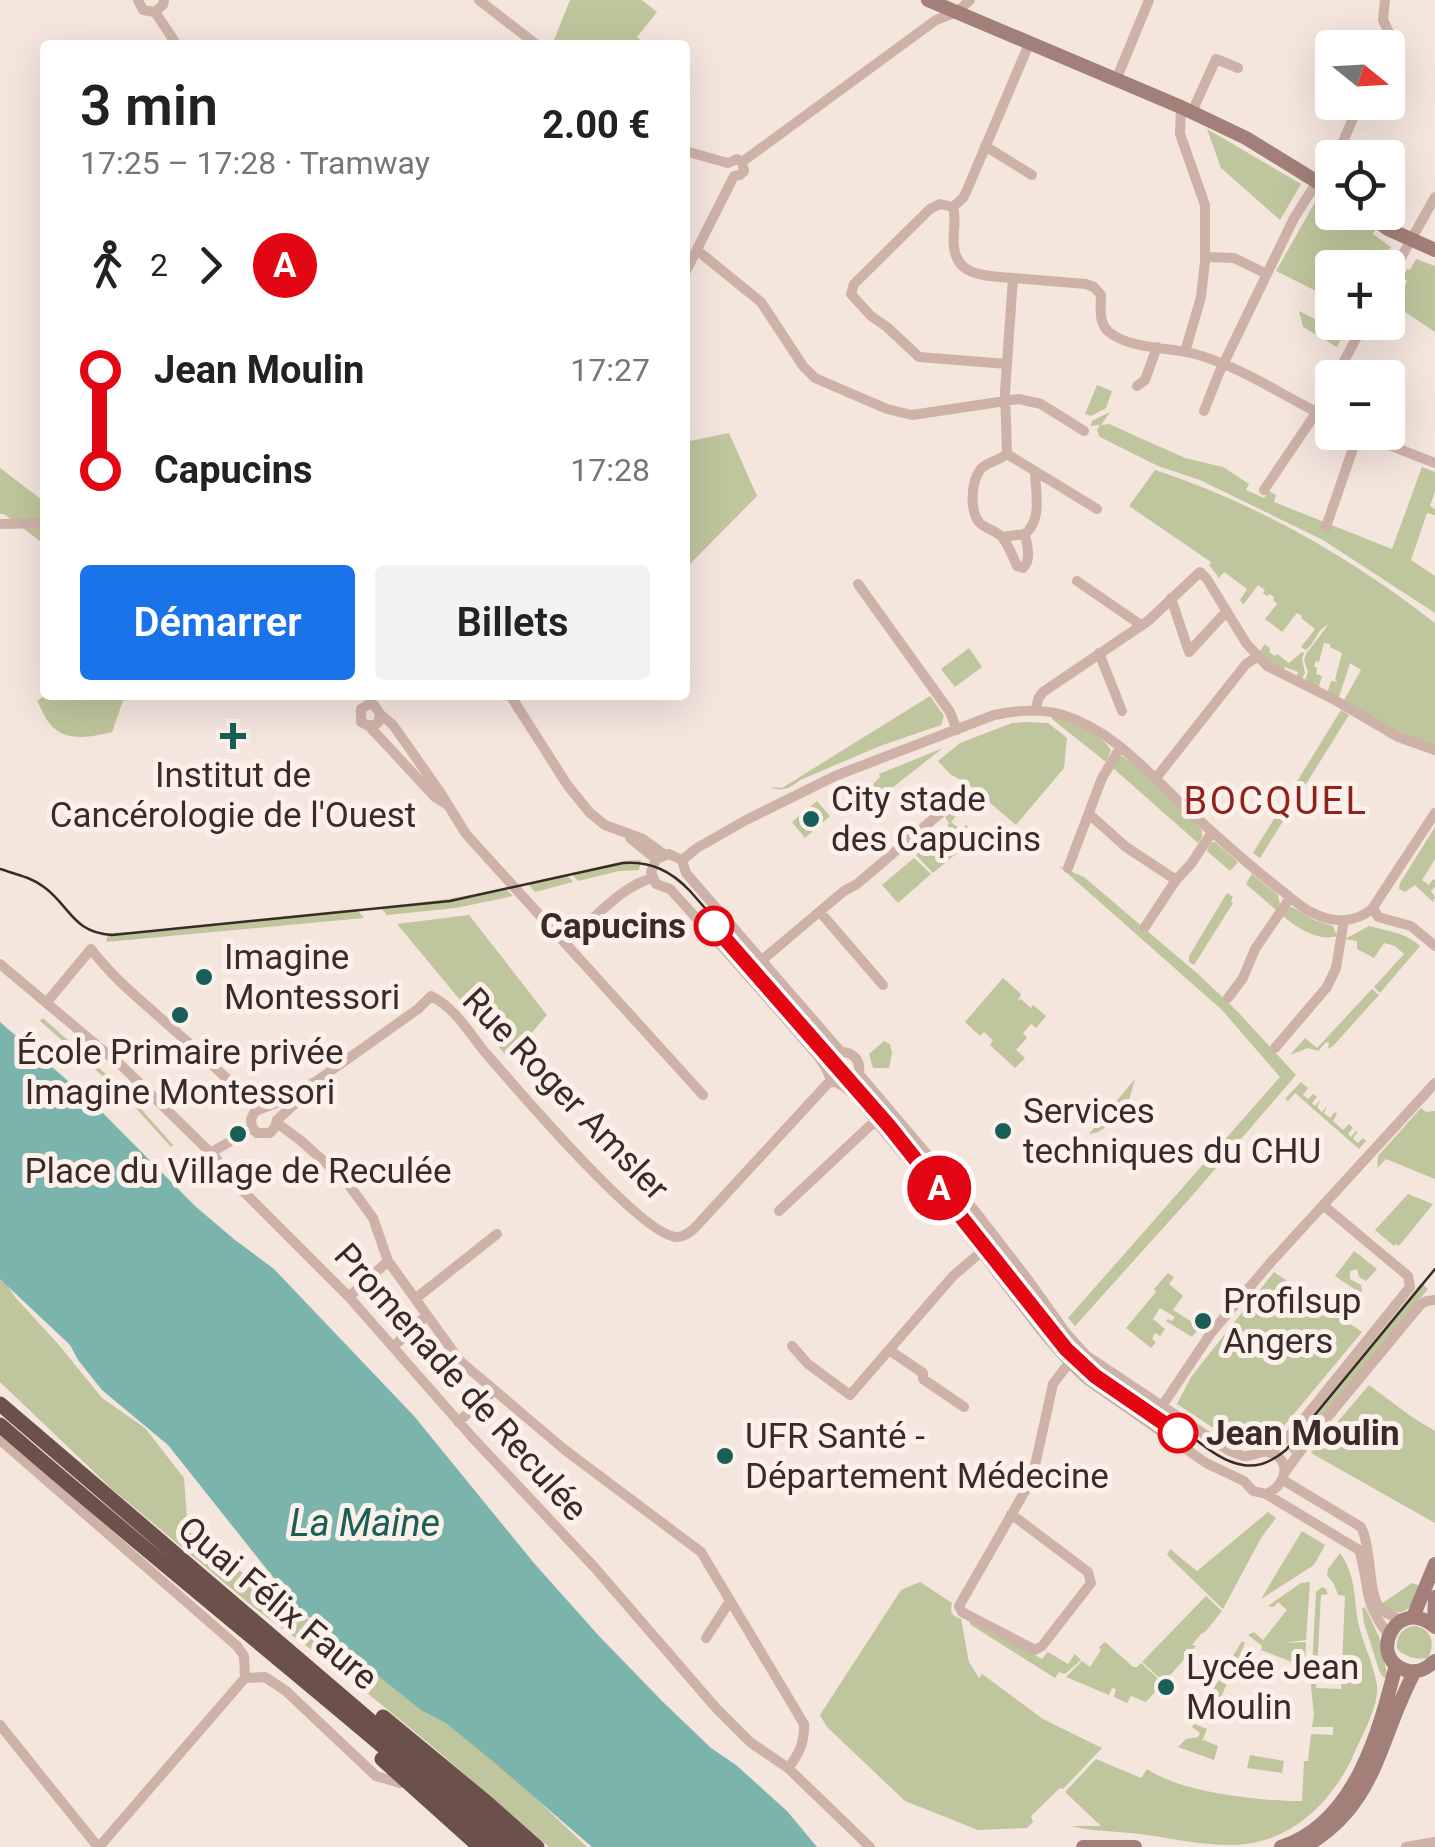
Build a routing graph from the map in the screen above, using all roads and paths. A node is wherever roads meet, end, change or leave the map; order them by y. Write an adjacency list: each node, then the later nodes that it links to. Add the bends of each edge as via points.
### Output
1 (127, 0): 8 (street)
2 (164, 0): 9 (street)
3 (479, 0): 13 (street)
4 (928, 0): 10 (main road)
5 (970, 0): 10 (street)
6 (1149, 0): 16 (street)
7 (1385, 0): 11 (street)
8 (138, 3): 9 (street)
9 (156, 12): 12 (street)
10 (957, 12): 14 (main road); 20 (street, via 936,20)
11 (1388, 30)
12 (173, 40)
13 (531, 40)
14 (1029, 44): 16 (main road); 18 (street)
15 (1238, 68): 17 (street, via 1216,59)
16 (1116, 80): 17 (main road)
17 (1187, 110): 24 (main road); 33 (street, via 1180,134 1205,205)
18 (985, 146): 22 (street); 27 (street)
19 (690, 152): 21 (street)
20 (742, 162): 21 (street); 23 (street, via 744,170)
21 (728, 163): 23 (street)
22 (1032, 175)
23 (734, 176): 32 (street)
24 (1315, 181)
25 (1315, 197): 35 (street, via 1294,218)
26 (1435, 197): 29 (street)
27 (953, 207): 36 (street, via 954,248 963,266 974,275); 39 (street, via 930,208 851,294 919,357)
28 (1390, 230): 29 (main road)
29 (1410, 240): 30 (street); 31 (main road)
30 (1405, 250)
31 (1435, 250)
32 (698, 251): 34 (street); 42 (street, via 761,302 815,378 912,415)
33 (1205, 258): 35 (street, via 1234,258); 38 (street)
34 (690, 265)
35 (1267, 274): 40 (street)
36 (1013, 278): 37 (street, via 1094,287 1102,295 1107,331); 39 (street)
37 (1156, 347): 38 (street); 41 (street)
38 (1184, 352): 40 (street)
39 (1006, 364): 42 (street)
40 (1224, 366): 43 (street); 44 (street)
41 (1138, 386)
42 (1005, 400): 46 (street, via 1040,404); 49 (street)
43 (1204, 411)
44 (1315, 411)
45 (1315, 414): 52 (street)
46 (1084, 430)
47 (1351, 450): 56 (street)
48 (1401, 450): 50 (street)
49 (1007, 454): 51 (street); 58 (street, via 983,466 974,482 975,516)
50 (1435, 463)
51 (1036, 473): 53 (street); 57 (street, via 1037,517)
52 (1264, 490)
53 (1097, 509)
54 (40, 522): 55 (street)
55 (0, 524)
56 (1326, 527)
57 (1026, 534): 58 (street); 58 (street, via 1023,568)
58 (1002, 537)
59 (1077, 580): 63 (street)
60 (858, 584): 71 (street)
61 (1171, 598): 62 (street, via 1200,572); 62 (street, via 1189,652); 63 (street)
62 (1226, 612): 65 (street)
63 (1141, 625): 64 (street)
64 (1100, 653): 68 (street, via 1043,692); 69 (street)
65 (1257, 657): 73 (street, via 1398,737); 74 (street)
66 (513, 700): 80 (street, via 590,813 644,839)
67 (370, 703): 70 (street, via 378,723); 70 (street, via 359,718); 76 (street, via 393,725)
68 (1036, 710): 71 (street); 72 (street, via 1089,726)
69 (1122, 711)
70 (369, 726): 76 (street)
71 (957, 730): 81 (street, via 835,776)
72 (1120, 748): 74 (street); 78 (street)
73 (1435, 750)
74 (1156, 778): 79 (street)
75 (951, 804): 89 (street)
76 (446, 805): 92 (street)
77 (1435, 813): 88 (street)
78 (1089, 814): 82 (street); 85 (street)
79 (1212, 832): 85 (street); 87 (street)
80 (660, 857): 81 (street); 84 (street)
81 (682, 860): 83 (street)
82 (1068, 868)
83 (686, 874): 86 (street); 94 (street)
84 (652, 878): 86 (street); 92 (street)
85 (1176, 880): 91 (street)
86 (670, 889): 101 (street)
87 (1290, 898): 90 (street, via 1315,915); 97 (street)
88 (1373, 908): 90 (street); 93 (street, via 1378,917 1411,926)
89 (820, 912): 94 (street); 96 (street)
90 (1344, 920): 99 (street, via 1327,987)
91 (1146, 927)
92 (565, 944): 107 (street)
93 (1435, 946)
94 (760, 961): 100 (street)
95 (0, 964): 98 (street, Promenade de Reculée)
96 (883, 985)
97 (1228, 998)
98 (46, 1002): 108 (street, via 92,949 142,1004); 112 (street, Promenade de Reculée)
99 (1275, 1048)
100 (841, 1052): 101 (street); 102 (street, via 856,1058)
101 (826, 1068): 104 (street)
102 (859, 1074): 106 (street); 128 (street, via 1066,1333)
103 (318, 1080): 104 (street, Rue Roger Amsler, via 431,996 445,1003 605,1184 653,1226 677,1237 702,1220); 108 (street); 109 (street)
104 (830, 1080): 106 (street)
105 (1435, 1082): 113 (street)
106 (843, 1086): 110 (street)
107 (702, 1095)
108 (261, 1108): 109 (street, via 272,1110); 111 (street)
109 (277, 1121): 111 (street, via 266,1134); 117 (street, via 346,1180 373,1218)
110 (875, 1121): 114 (street); 116 (street)
111 (252, 1126): 112 (street)
112 (210, 1153): 118 (street, Promenade de Reculée)
113 (1323, 1205): 128 (street, via 1211,1333); 133 (street, via 1408,1276 1410,1287)
114 (779, 1211)
115 (496, 1234): 119 (street)
116 (980, 1252): 124 (street); 125 (street)
117 (388, 1262): 118 (street); 119 (street)
118 (348, 1297): 123 (street, Promenade de Reculée)
119 (415, 1298): 121 (street)
120 (1435, 1300): 135 (street, via 1420,1304)
121 (426, 1316): 123 (street); 126 (street, via 460,1361)
122 (792, 1346): 124 (street, via 850,1395)
123 (392, 1347): 130 (street, Promenade de Reculée)
124 (889, 1350): 129 (street)
125 (1069, 1363): 136 (street, via 1206,1463); 138 (street, via 1054,1384 1032,1479)
126 (494, 1391): 130 (street); 141 (street, via 701,1552)
127 (0, 1404): 149 (highway, Quai Félix Faure)
128 (1162, 1406): 134 (street, via 1228,1450)
129 (964, 1407)
130 (458, 1422): 154 (street, Promenade de Reculée, via 716,1708)
131 (0, 1424): 150 (highway, Quai Félix Faure)
132 (0, 1440): 151 (street, Quai Félix Faure, via 237,1646)
133 (1270, 1453): 134 (street); 135 (street, via 1281,1461)
134 (1250, 1456): 136 (street)
135 (1284, 1476): 137 (street); 142 (street, via 1361,1527 1381,1610)
136 (1244, 1481): 137 (street)
137 (1266, 1494): 144 (street, via 1359,1550 1368,1602)
138 (1011, 1514): 138 (street, via 960,1608 1034,1650 1091,1583 1088,1572)
139 (1435, 1564): 142 (main road)
140 (1435, 1597): 143 (main road)
141 (730, 1601): 145 (street); 154 (street, via 804,1724 797,1758)
142 (1408, 1618): 143 (main road); 144 (main road)
143 (1434, 1626)
144 (1389, 1635): 147 (main road)
145 (706, 1638)
146 (1435, 1662): 148 (main road)
147 (1396, 1665): 148 (main road); 166 (main road, via 1371,1748 1348,1792 1316,1828)
148 (1416, 1672): 167 (main road, via 1360,1796 1337,1825)
149 (320, 1676): 161 (highway, Quai Félix Faure); 162 (highway, via 351,1692)
150 (297, 1677): 153 (highway); 160 (highway, Quai Félix Faure)
151 (245, 1678): 155 (street, Quai Félix Faure, via 265,1677 286,1691 376,1776); 157 (street)
152 (0, 1725): 157 (street)
153 (377, 1754): 155 (highway); 159 (highway)
154 (788, 1768): 163 (street, Promenade de Reculée)
155 (400, 1783): 158 (highway)
156 (1435, 1842): 168 (street)
157 (98, 1847)
158 (469, 1847)
159 (480, 1847)
160 (499, 1847)
161 (518, 1847)
162 (537, 1847)
163 (870, 1847)
164 (1083, 1847): 165 (main road)
165 (1134, 1847)
166 (1280, 1847)
167 (1304, 1847)
168 (1406, 1847)

